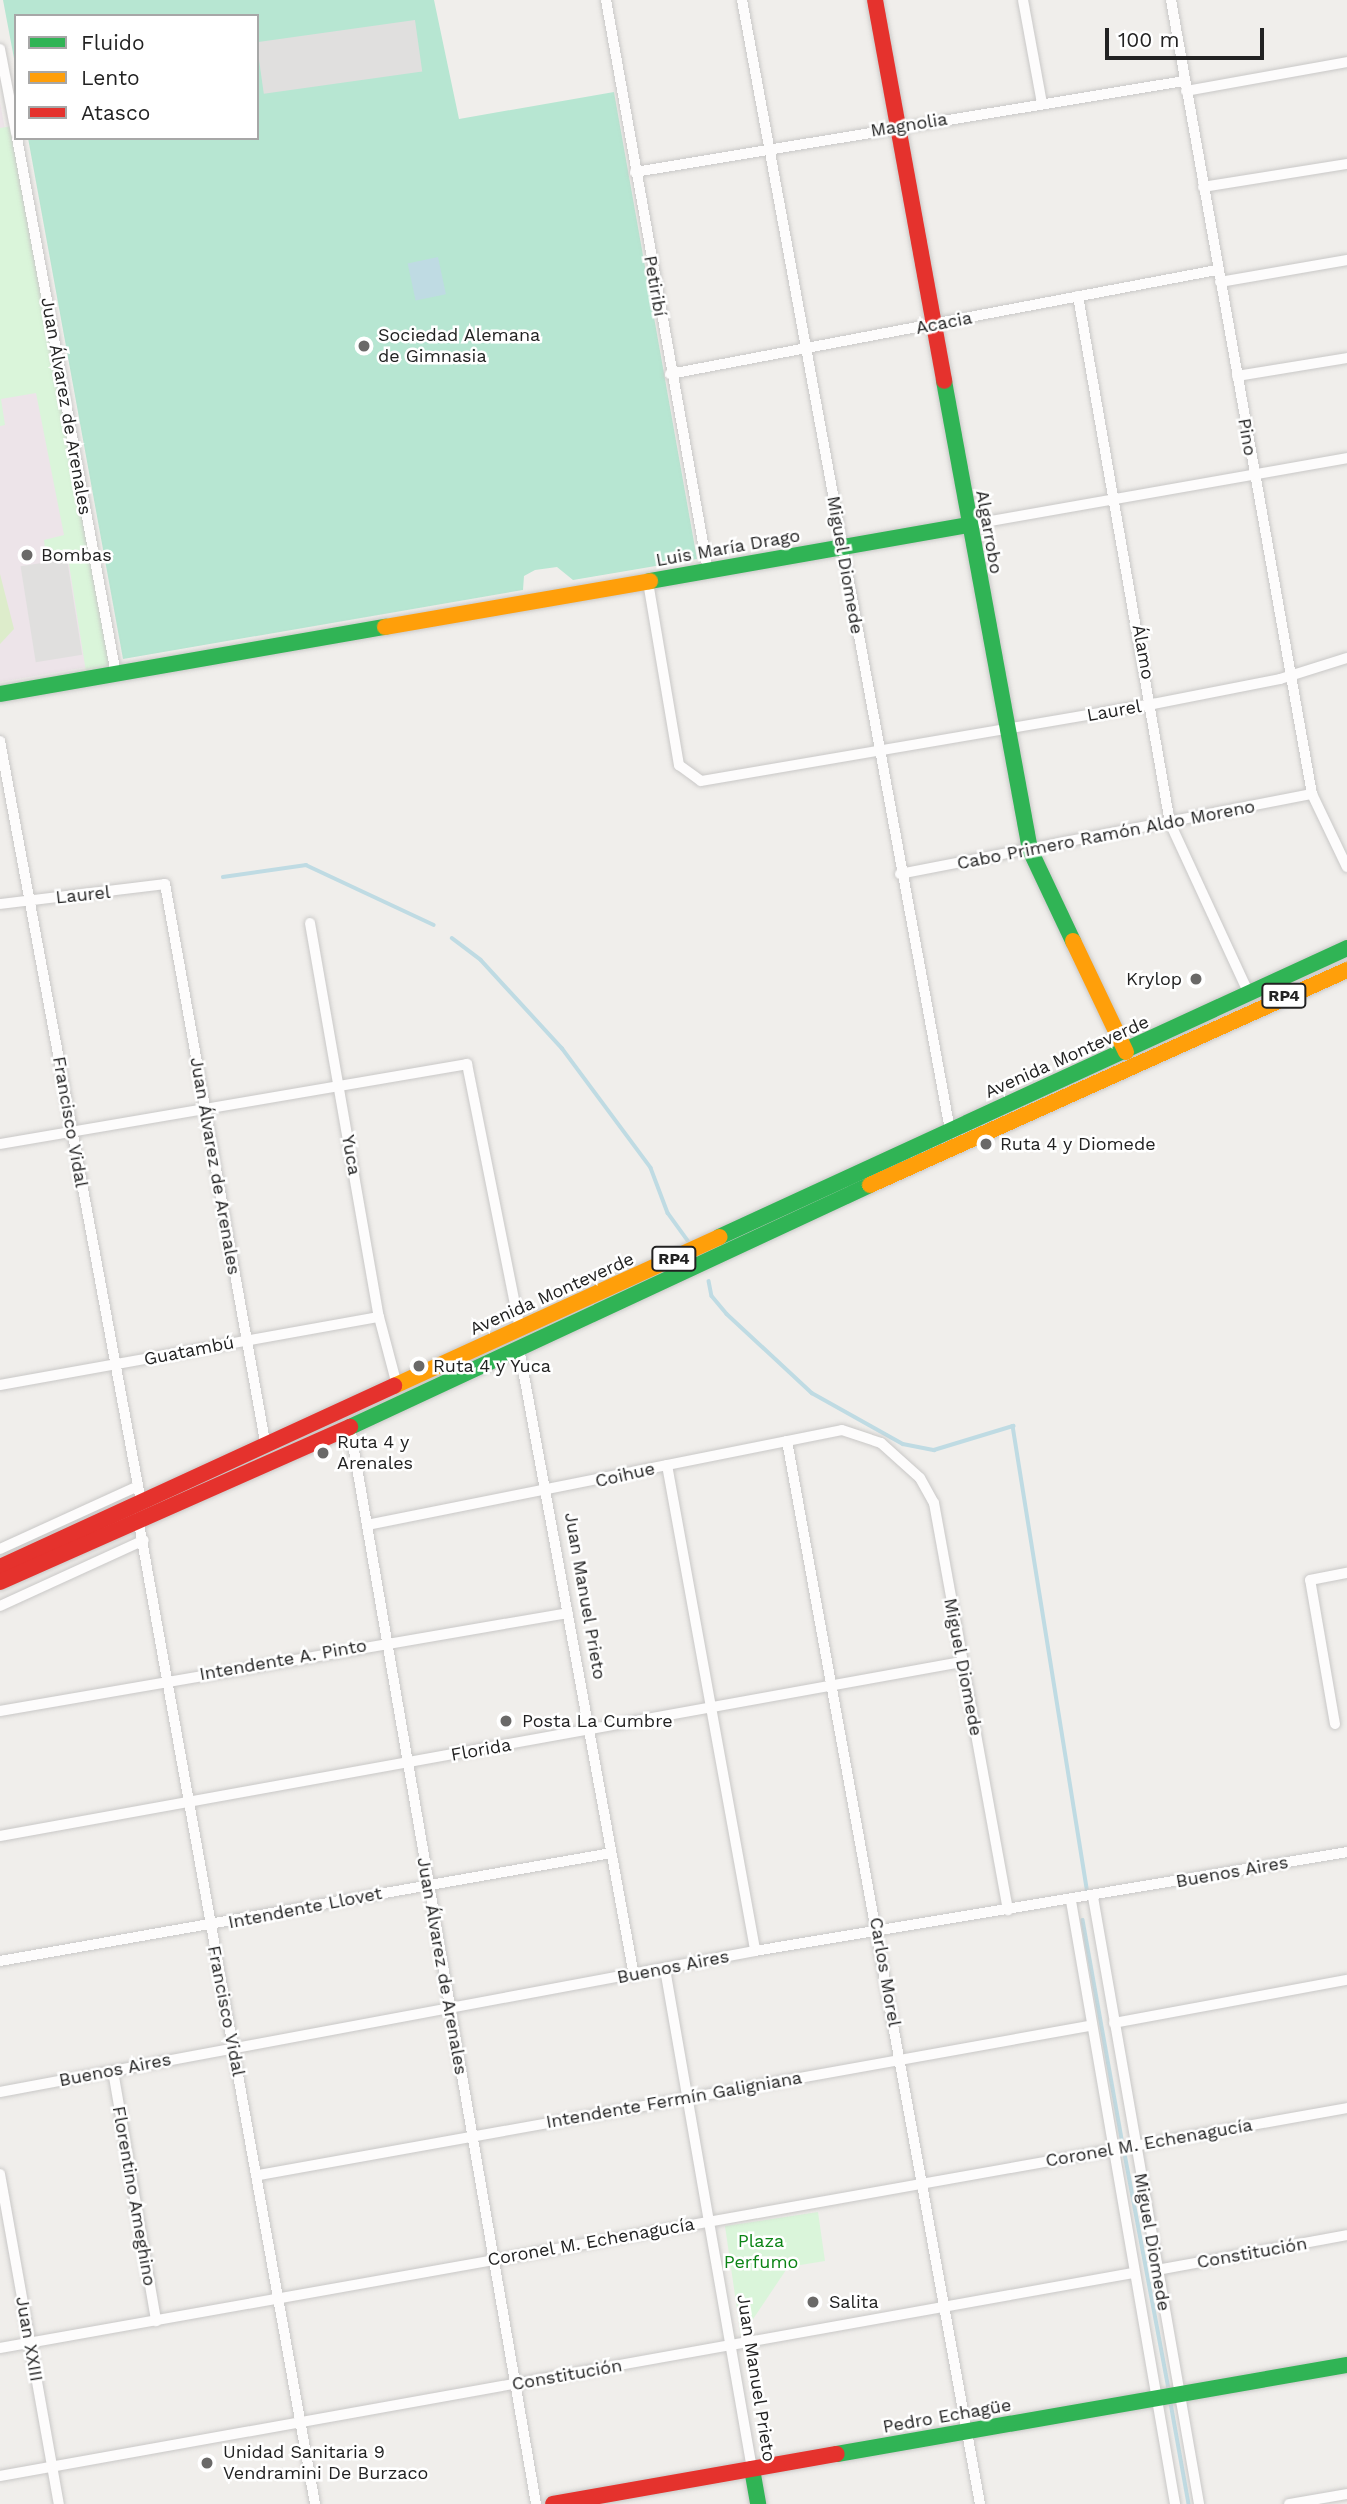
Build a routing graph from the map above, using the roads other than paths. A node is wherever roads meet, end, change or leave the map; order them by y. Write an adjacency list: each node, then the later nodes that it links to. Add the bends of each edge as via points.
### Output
1 (606, 0): 15 (street, Petiribí)
2 (742, 0): 13 (street, Miguel Diomede)
3 (875, 0): 11 (main road, Algarrobo)
4 (1023, 0): 9 (street)
5 (1171, 0): 8 (street, Pino)
6 (0, 49): 10 (street, Juan Álvarez de Arenales)
7 (1347, 62): 8 (street, Magnolia)
8 (1185, 86): 9 (street, Magnolia); 16 (street, Pino)
9 (1042, 104): 11 (street, Magnolia)
10 (14, 126)
11 (898, 126): 13 (street, Magnolia); 21 (main road, Algarrobo)
12 (17, 140): 34 (street, Juan Álvarez de Arenales)
13 (769, 149): 15 (street, Magnolia); 22 (street, Miguel Diomede)
14 (1347, 164): 16 (street)
15 (635, 172): 24 (street, Petiribí)
16 (1203, 187): 18 (street, Pino)
17 (1347, 260): 19 (street)
18 (1217, 270): 19 (street, Pino); 20 (street, Acacia)
19 (1220, 282): 25 (street, Pino)
20 (1078, 296): 21 (street, Acacia); 28 (street, Álamo)
21 (935, 326): 22 (street, Acacia); 29 (main road, Algarrobo)
22 (804, 349): 24 (street, Acacia); 30 (street, Miguel Diomede)
23 (1347, 358): 25 (street)
24 (670, 374): 31 (street, Petiribí)
25 (1237, 376): 27 (street, Pino)
26 (1347, 458): 27 (street, Luis María Drago)
27 (1254, 474): 28 (street, Luis María Drago); 35 (street, Pino)
28 (1115, 497): 29 (street, Luis María Drago); 37 (street, Álamo)
29 (968, 525): 30 (main road, Luis María Drago); 38 (main road, Algarrobo)
30 (842, 548): 31 (main road, Luis María Drago); 40 (street, Miguel Diomede)
31 (708, 571): 32 (main road, Luis María Drago)
32 (648, 582): 34 (main road, Luis María Drago); 40 (street, Laurel, via 685,774 701,781)
33 (1347, 658): 35 (street, Laurel)
34 (116, 674): 36 (main road, Luis María Drago)
35 (1291, 675): 37 (street, Laurel); 41 (street, Pino)
36 (0, 694)
37 (1153, 704): 38 (street, Laurel); 42 (street, Álamo)
38 (1005, 730): 40 (street, Laurel); 43 (main road, Algarrobo)
39 (0, 741): 47 (street, Francisco Vidal)
40 (877, 751): 45 (street, Miguel Diomede)
41 (1312, 794): 42 (street, Cabo Primero Ramón Aldo Moreno); 44 (street, Pino)
42 (1170, 823): 43 (street, Cabo Primero Ramón Aldo Moreno); 52 (street, Álamo)
43 (1030, 850): 45 (street, Cabo Primero Ramón Aldo Moreno); 53 (main road, Algarrobo)
44 (1347, 867)
45 (900, 874): 56 (street, Miguel Diomede)
46 (165, 884): 47 (street, Laurel, via 73,899); 55 (street, Juan Álvarez de Arenales)
47 (30, 899): 48 (street, Laurel); 57 (street, Francisco Vidal)
48 (0, 904)
49 (310, 923): 54 (street, Yuca)
50 (1347, 948): 52 (main road, Avenida Monteverde / RP4)
51 (1347, 970): 62 (main road, Avenida Monteverde / RP4, via 1220,1022)
52 (1249, 994): 53 (main road, Avenida Monteverde / RP4)
53 (1126, 1052): 56 (main road, Avenida Monteverde / RP4)
54 (339, 1086): 55 (street); 59 (street, Yuca); 60 (street, via 467,1063)
55 (204, 1110): 57 (street); 61 (street, Juan Álvarez de Arenales)
56 (950, 1130): 60 (main road, Avenida Monteverde / RP4)
57 (72, 1132): 58 (street); 63 (street, Francisco Vidal)
58 (0, 1144)
59 (379, 1317): 61 (street, Guatambú); 65 (street, Yuca)
60 (520, 1329): 65 (main road, Avenida Monteverde / RP4)
61 (247, 1340): 63 (street, Guatambú); 69 (street, Juan Álvarez de Arenales)
62 (519, 1348): 66 (main road, Avenida Monteverde / RP4); 71 (street, Juan Manuel Prieto)
63 (111, 1366): 64 (street, Guatambú); 72 (street, Francisco Vidal)
64 (0, 1385)
65 (397, 1385): 69 (main road, Avenida Monteverde / RP4)
66 (350, 1427): 72 (main road, Avenida Monteverde / RP4); 73 (street, Juan Álvarez de Arenales)
67 (787, 1441): 68 (street, Coihue, via 842,1430); 70 (street, Coihue); 84 (street, Carlos Morel)
68 (881, 1443): 82 (street, Miguel Diomede, via 931,1494)
69 (266, 1447): 72 (main road, Avenida Monteverde / RP4)
70 (667, 1465): 71 (street, Coihue); 85 (street)
71 (547, 1492): 73 (street, Coihue); 80 (street, Juan Manuel Prieto)
72 (138, 1502): 74 (street, Francisco Vidal); 75 (street); 76 (main road, Avenida Monteverde / RP4); 78 (main road, Avenida Monteverde / RP4)
73 (367, 1525): 81 (street, Juan Álvarez de Arenales)
74 (144, 1540): 79 (street); 83 (street, Francisco Vidal)
75 (0, 1549)
76 (0, 1567)
77 (1347, 1573): 87 (street, via 1310,1580)
78 (0, 1582)
79 (0, 1606)
80 (568, 1613): 81 (street, Intendente A. Pinto); 88 (street, Juan Manuel Prieto)
81 (386, 1641): 83 (street, Intendente A. Pinto); 89 (street, Juan Álvarez de Arenales)
82 (961, 1661): 84 (street, Florida); 97 (street, Miguel Diomede)
83 (168, 1681): 86 (street, Intendente A. Pinto); 90 (street, Francisco Vidal)
84 (836, 1688): 85 (street, Florida); 99 (street, Carlos Morel)
85 (707, 1705): 88 (street, Florida); 100 (street)
86 (0, 1711)
87 (1335, 1724)
88 (589, 1730): 89 (street, Florida); 93 (street, Juan Manuel Prieto)
89 (407, 1763): 90 (street, Florida); 94 (street, Juan Álvarez de Arenales)
90 (189, 1802): 91 (street, Florida); 98 (street, Francisco Vidal)
91 (0, 1836)
92 (1347, 1852): 95 (street, Buenos Aires)
93 (611, 1853): 94 (street, Intendente Llovet); 103 (street, Juan Manuel Prieto)
94 (428, 1885): 98 (street, Intendente Llovet); 105 (street, Juan Álvarez de Arenales)
95 (1093, 1897): 96 (street, Buenos Aires); 106 (street, Miguel Diomede)
96 (1071, 1901): 97 (street, Buenos Aires); 107 (street, Miguel Diomede)
97 (1008, 1910): 99 (street, Buenos Aires)
98 (210, 1925): 101 (street, Intendente Llovet); 108 (street, Francisco Vidal)
99 (877, 1932): 100 (street, Buenos Aires); 109 (street, Carlos Morel)
100 (755, 1951): 102 (street, Buenos Aires)
101 (0, 1961)
102 (665, 1969): 103 (street, Buenos Aires); 112 (street, Juan Manuel Prieto)
103 (634, 1976): 105 (street, Buenos Aires)
104 (1347, 1980): 106 (street)
105 (451, 2009): 108 (street, Buenos Aires); 114 (street, Juan Álvarez de Arenales)
106 (1114, 2023): 115 (street, Miguel Diomede)
107 (1089, 2026): 109 (street, Intendente Fermín Galigniana); 116 (street, Miguel Diomede)
108 (232, 2047): 110 (street, Buenos Aires); 118 (street, Francisco Vidal)
109 (901, 2060): 112 (street, Intendente Fermín Galigniana); 119 (street, Carlos Morel)
110 (113, 2071): 111 (street, Buenos Aires); 127 (street, Florentino Ameghino)
111 (0, 2092)
112 (689, 2097): 114 (street, Intendente Fermín Galigniana); 120 (street, Juan Manuel Prieto)
113 (1347, 2108): 115 (street, Coronel M. Echenagucía)
114 (471, 2137): 118 (street, Intendente Fermín Galigniana); 122 (street, Juan Álvarez de Arenales)
115 (1136, 2145): 116 (street, Coronel M. Echenagucía); 123 (street, Miguel Diomede)
116 (1111, 2150): 119 (street, Coronel M. Echenagucía); 124 (street, Miguel Diomede)
117 (0, 2174): 128 (street, Juan XXIII)
118 (259, 2175): 125 (street, Francisco Vidal)
119 (923, 2183): 120 (street, Coronel M. Echenagucía); 126 (street, Carlos Morel)
120 (710, 2222): 122 (street, Coronel M. Echenagucía); 129 (street, Juan Manuel Prieto)
121 (1347, 2235): 123 (street, Constitución)
122 (493, 2259): 125 (street, Coronel M. Echenagucía); 132 (street, Juan Álvarez de Arenales)
123 (1157, 2270): 133 (street, Miguel Diomede)
124 (1133, 2273): 126 (street, Constitución); 134 (street, Miguel Diomede)
125 (278, 2300): 127 (street, Coronel M. Echenagucía); 135 (street, Francisco Vidal)
126 (942, 2308): 129 (street, Constitución); 136 (street, Carlos Morel)
127 (156, 2321): 128 (street, Coronel M. Echenagucía)
128 (30, 2343): 130 (street, Coronel M. Echenagucía); 137 (street, Juan XXIII)
129 (733, 2345): 132 (street, Constitución); 138 (street, Juan Manuel Prieto)
130 (0, 2348)
131 (1347, 2365): 133 (main road, Pedro Echagüe)
132 (515, 2385): 135 (street, Constitución); 143 (street, Juan Álvarez de Arenales)
133 (1178, 2395): 134 (main road, Pedro Echagüe); 148 (street, Miguel Diomede)
134 (1157, 2399): 136 (main road, Pedro Echagüe); 147 (street, Miguel Diomede)
135 (301, 2422): 137 (street, Constitución); 142 (street, Francisco Vidal)
136 (968, 2431): 138 (main road, Pedro Echagüe); 146 (street, Carlos Morel)
137 (52, 2466): 139 (street, Constitución); 141 (street, Juan XXIII)
138 (752, 2469): 144 (main road, Pedro Echagüe); 145 (main road, Juan Manuel Prieto)
139 (0, 2476)
140 (1347, 2494): 149 (street)
141 (59, 2504)
142 (315, 2504)
143 (536, 2504)
144 (553, 2504)
145 (758, 2504)
146 (980, 2504)
147 (1175, 2504)
148 (1199, 2504)
149 (1289, 2504)

